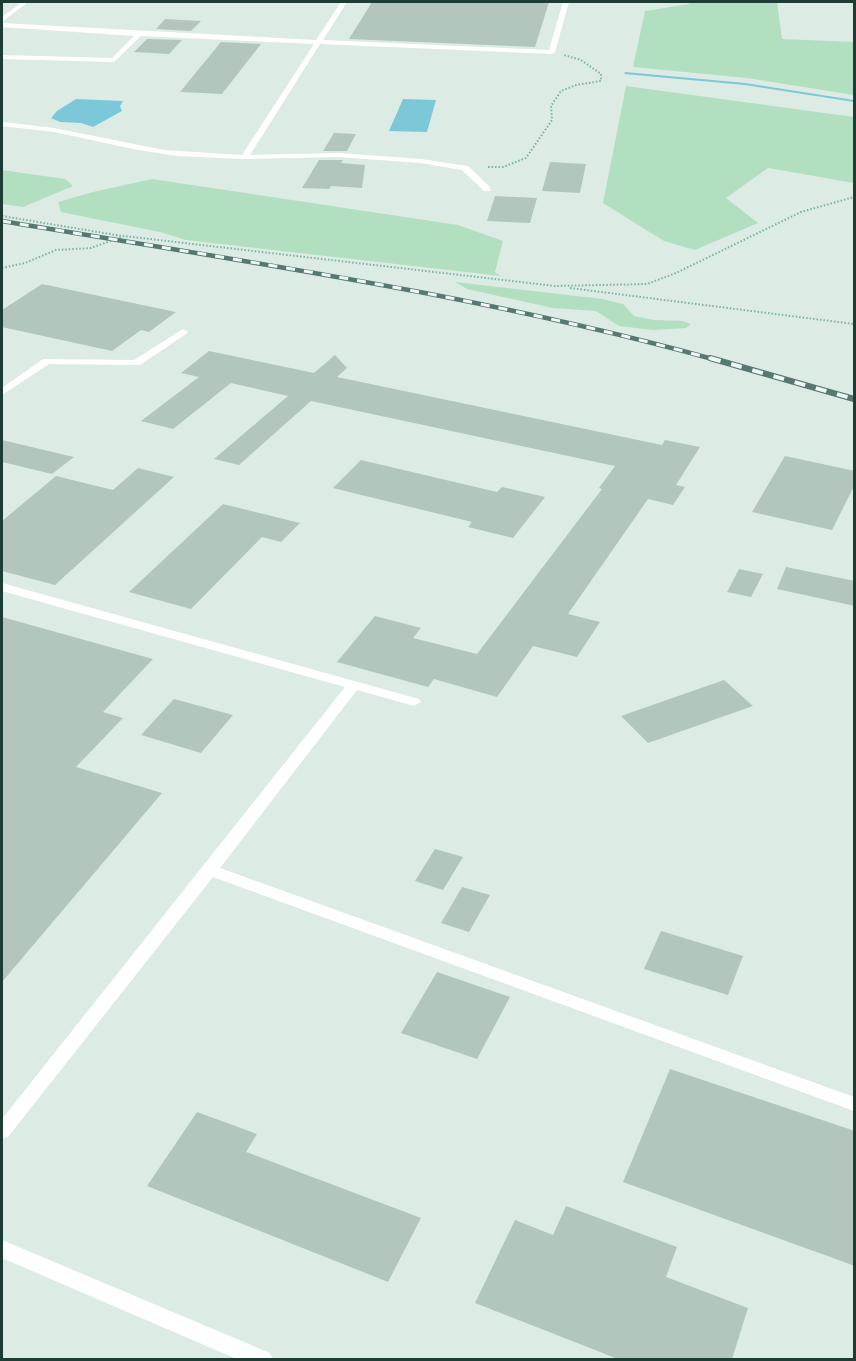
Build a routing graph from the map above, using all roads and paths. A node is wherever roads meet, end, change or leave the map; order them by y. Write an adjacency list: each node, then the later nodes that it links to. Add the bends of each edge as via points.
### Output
1 (25, 2): 4 (lane)
2 (344, 2): 7 (lane)
3 (566, 2): 8 (lane)
4 (2, 20)
5 (2, 26): 6 (lane)
6 (139, 34): 7 (lane); 9 (lane, via 114,60)
7 (319, 40): 8 (lane); 11 (lane)
8 (552, 52): 12 (path, via 581,60 601,74 601,81 561,91 551,106 552,120 526,158 503,167)
9 (2, 57)
10 (2, 124): 11 (lane, via 50,128 188,156)
11 (244, 157): 12 (lane, via 338,155)
12 (465, 168): 13 (lane)
13 (487, 189)
14 (855, 197): 18 (path, via 801,212 647,284)
15 (2, 216): 16 (path)
16 (124, 236): 17 (path, via 91,248 56,250); 18 (path)
17 (2, 268)
18 (555, 286): 19 (path)
19 (855, 324)
20 (183, 332): 21 (lane, via 136,363 46,361)
21 (2, 392)
22 (2, 587): 23 (lane)
23 (354, 685): 24 (lane); 25 (lane)
24 (414, 702)
25 (210, 870): 26 (lane); 27 (lane)
26 (855, 1104)
27 (2, 1132)
28 (2, 1249): 29 (lane)
29 (263, 1359)

